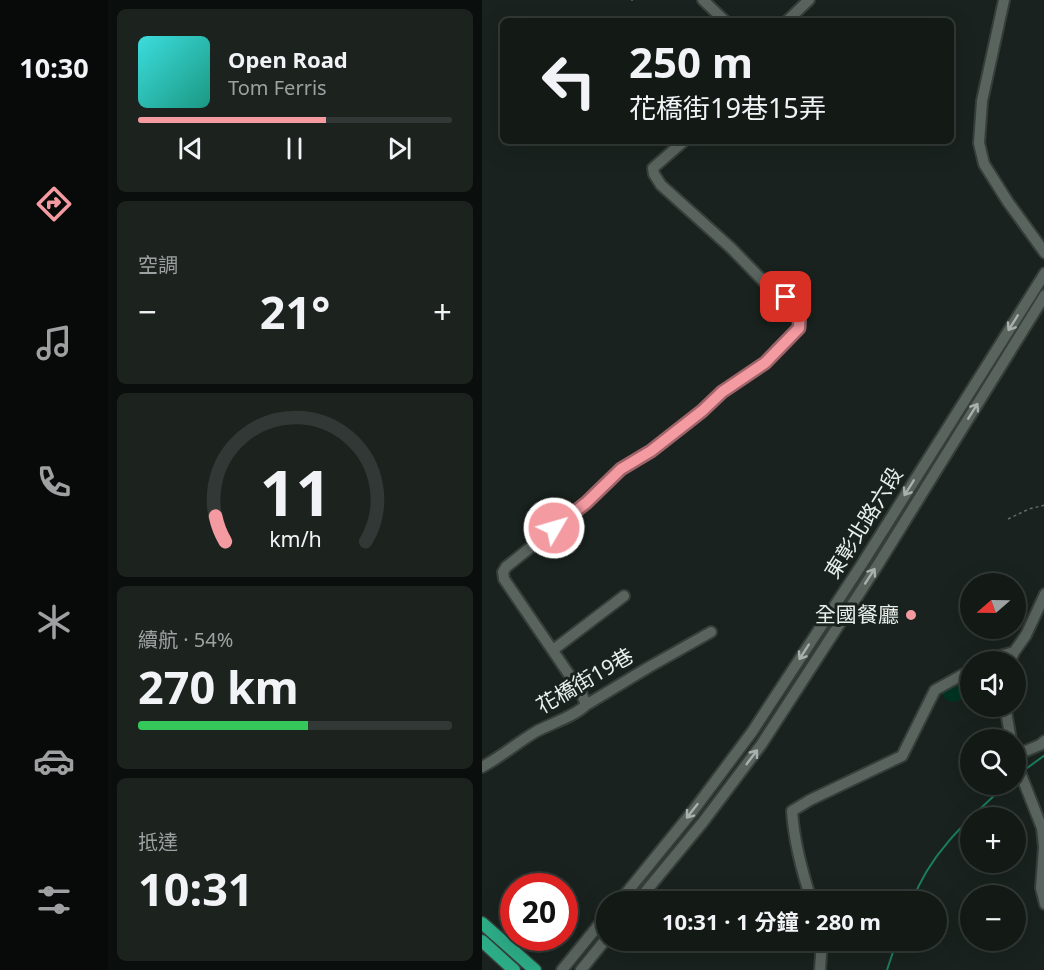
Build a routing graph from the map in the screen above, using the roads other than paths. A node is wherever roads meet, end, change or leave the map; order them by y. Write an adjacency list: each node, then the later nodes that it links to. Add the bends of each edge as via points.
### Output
1 (703, 0): 4 (street)
2 (809, 0): 5 (street)
3 (1004, 0): 7 (street, via 982,101 979,142 984,164)
4 (722, 18)
5 (790, 18)
6 (681, 144): 13 (street, via 653,168 661,185 771,289 800,305 799,328 765,363 722,392 651,451 621,469 586,503 506,567 504,579)
7 (1044, 252)
8 (1044, 273): 22 (street, 東彰北路六段, one-way to 22, via 752,732)
9 (1044, 295): 23 (street, 東彰北路六段, one-way to 9, via 761,745)
10 (1044, 594): 14 (street)
11 (624, 596): 13 (street)
12 (711, 632): 16 (street, 花橋街19巷)
13 (553, 650): 16 (street)
14 (1016, 651)
15 (960, 676): 24 (street, via 935,690 902,756 792,811)
16 (586, 705): 19 (street, 花橋街19巷)
17 (1044, 741): 18 (street)
18 (1026, 751)
19 (482, 767)
20 (1026, 787): 21 (street, via 1042,828)
21 (1044, 846): 25 (street)
22 (628, 891)
23 (646, 891)
24 (808, 891)
25 (1044, 904)
26 (482, 923): 32 (main road)
27 (596, 928): 33 (street)
28 (482, 941): 31 (main road)
29 (596, 951): 34 (street)
30 (821, 951): 35 (street)
31 (514, 970)
32 (535, 970)
33 (562, 970)
34 (581, 970)
35 (820, 970)

